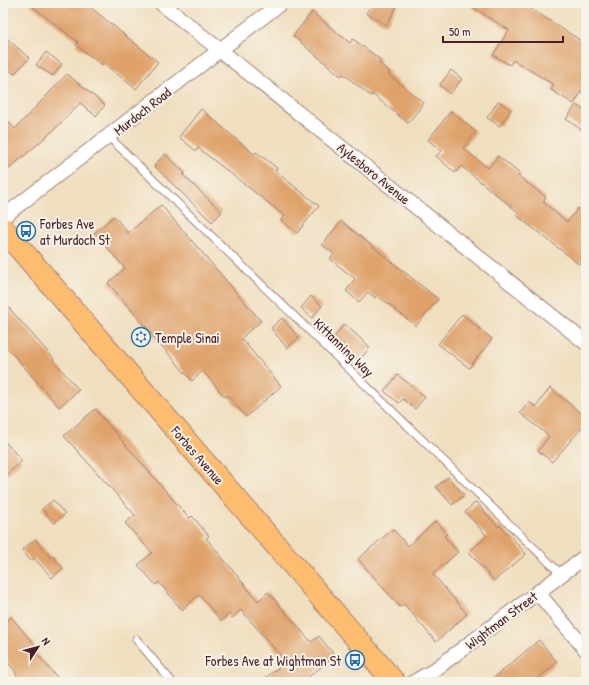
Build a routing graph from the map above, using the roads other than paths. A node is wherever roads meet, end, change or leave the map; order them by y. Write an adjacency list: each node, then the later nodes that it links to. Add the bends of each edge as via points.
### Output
1 (161, 3): 3 (street, Aylesboro Avenue)
2 (281, 3): 3 (street, Murdoch Road)
3 (220, 50): 4 (street, Murdoch Road); 7 (street, Aylesboro Avenue)
4 (108, 137): 5 (street, Murdoch Road); 9 (lane, Kittanning Way)
5 (3, 217)
6 (3, 229): 14 (main road, Forbes Avenue)
7 (586, 343)
8 (586, 556): 9 (street, Wightman Street)
9 (562, 575): 10 (street, Wightman Street)
10 (538, 593): 12 (street); 15 (street, Wightman Street, via 433,671)
11 (136, 639): 13 (lane)
12 (586, 650)
13 (172, 682)
14 (394, 682)
15 (414, 682)

